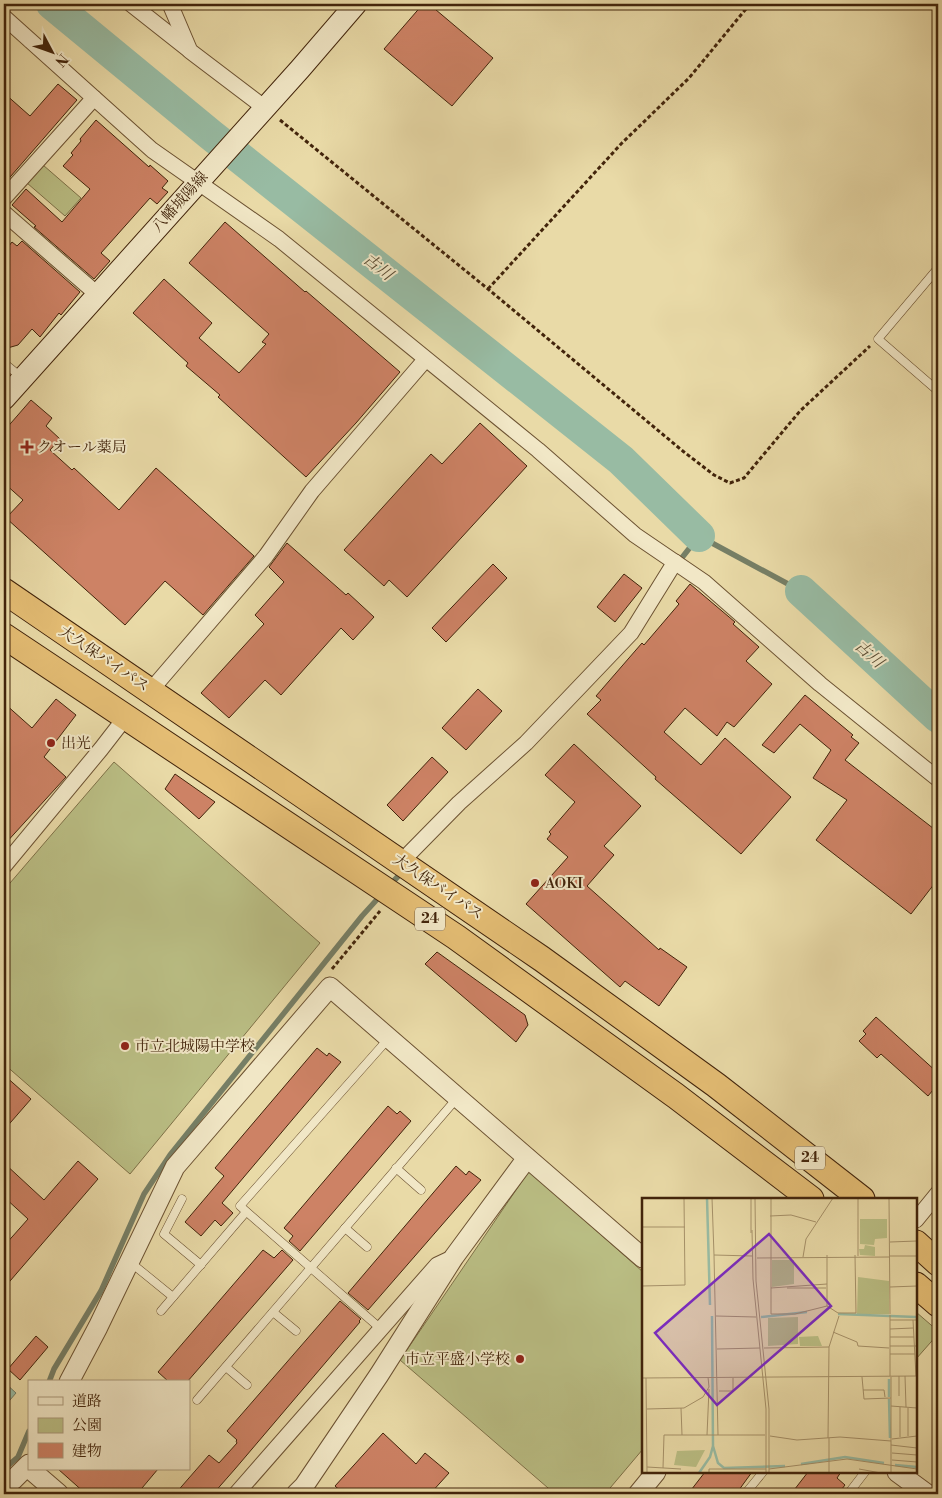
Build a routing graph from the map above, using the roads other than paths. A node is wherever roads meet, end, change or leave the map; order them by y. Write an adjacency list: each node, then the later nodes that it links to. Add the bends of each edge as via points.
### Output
1 (131, 4): 5 (street)
2 (170, 4): 5 (street)
3 (356, 4): 7 (main road, 八幡城陽線)
4 (4, 18): 6 (street)
5 (190, 51): 7 (street)
6 (94, 98): 8 (street, via 152,150); 9 (street)
7 (261, 113): 8 (main road, 八幡城陽線)
8 (202, 178): 12 (main road, 八幡城陽線); 13 (street)
9 (4, 198)
10 (4, 213): 12 (street)
11 (938, 268): 16 (lane, via 878,339)
12 (97, 294): 15 (main road, 八幡城陽線)
13 (426, 360): 18 (street, via 538,450 635,535); 21 (street, via 312,490 266,556)
14 (4, 363): 15 (lane)
15 (23, 378): 17 (main road, 八幡城陽線)
16 (938, 391)
17 (4, 399)
18 (675, 562): 23 (street, via 704,582 820,684); 24 (street, via 631,633 526,743 459,803)
19 (4, 590): 21 (highway, 大久保バイパス / 24)
20 (4, 636): 22 (highway, 大久保バイパス / 24)
21 (151, 690): 24 (highway, 大久保バイパス / 24)
22 (126, 718): 25 (street); 32 (highway, 大久保バイパス / 24, via 456,937)
23 (938, 779)
24 (401, 862): 33 (highway, 大久保バイパス / 24, via 716,1085)
25 (4, 866)
26 (389, 1038): 27 (street); 35 (lane, via 240,1206); 42 (street, via 330,987 175,1167)
27 (458, 1097): 28 (street); 29 (lane)
28 (527, 1158): 40 (street); 41 (street)
29 (396, 1168): 30 (lane); 37 (lane)
30 (421, 1190)
31 (938, 1193): 36 (street)
32 (811, 1198)
33 (861, 1198)
34 (182, 1199): 44 (lane, via 164,1234)
35 (246, 1212): 44 (lane); 45 (lane)
36 (917, 1219)
37 (345, 1228): 39 (lane); 45 (lane)
38 (917, 1245): 43 (highway)
39 (367, 1247)
40 (454, 1257): 51 (street, via 437,1265); 66 (street, via 379,1375)
41 (642, 1257)
42 (130, 1262): 47 (lane); 54 (street)
43 (938, 1263)
44 (201, 1265): 47 (lane)
45 (311, 1267): 50 (lane); 51 (lane)
46 (917, 1286): 48 (highway)
47 (173, 1297): 49 (lane)
48 (938, 1304)
49 (161, 1311)
50 (273, 1312): 52 (lane); 53 (lane)
51 (381, 1328): 65 (street)
52 (296, 1331)
53 (226, 1367): 55 (lane); 56 (lane)
54 (70, 1380)
55 (248, 1385)
56 (197, 1400)
57 (28, 1468): 63 (street, via 13,1480)
58 (32, 1470): 64 (street)
59 (655, 1473): 67 (street)
60 (762, 1473): 68 (lane)
61 (864, 1473): 69 (lane)
62 (898, 1473): 70 (street)
63 (4, 1482)
64 (59, 1494)
65 (236, 1494)
66 (296, 1494)
67 (638, 1494)
68 (746, 1494)
69 (848, 1494)
70 (926, 1494)

